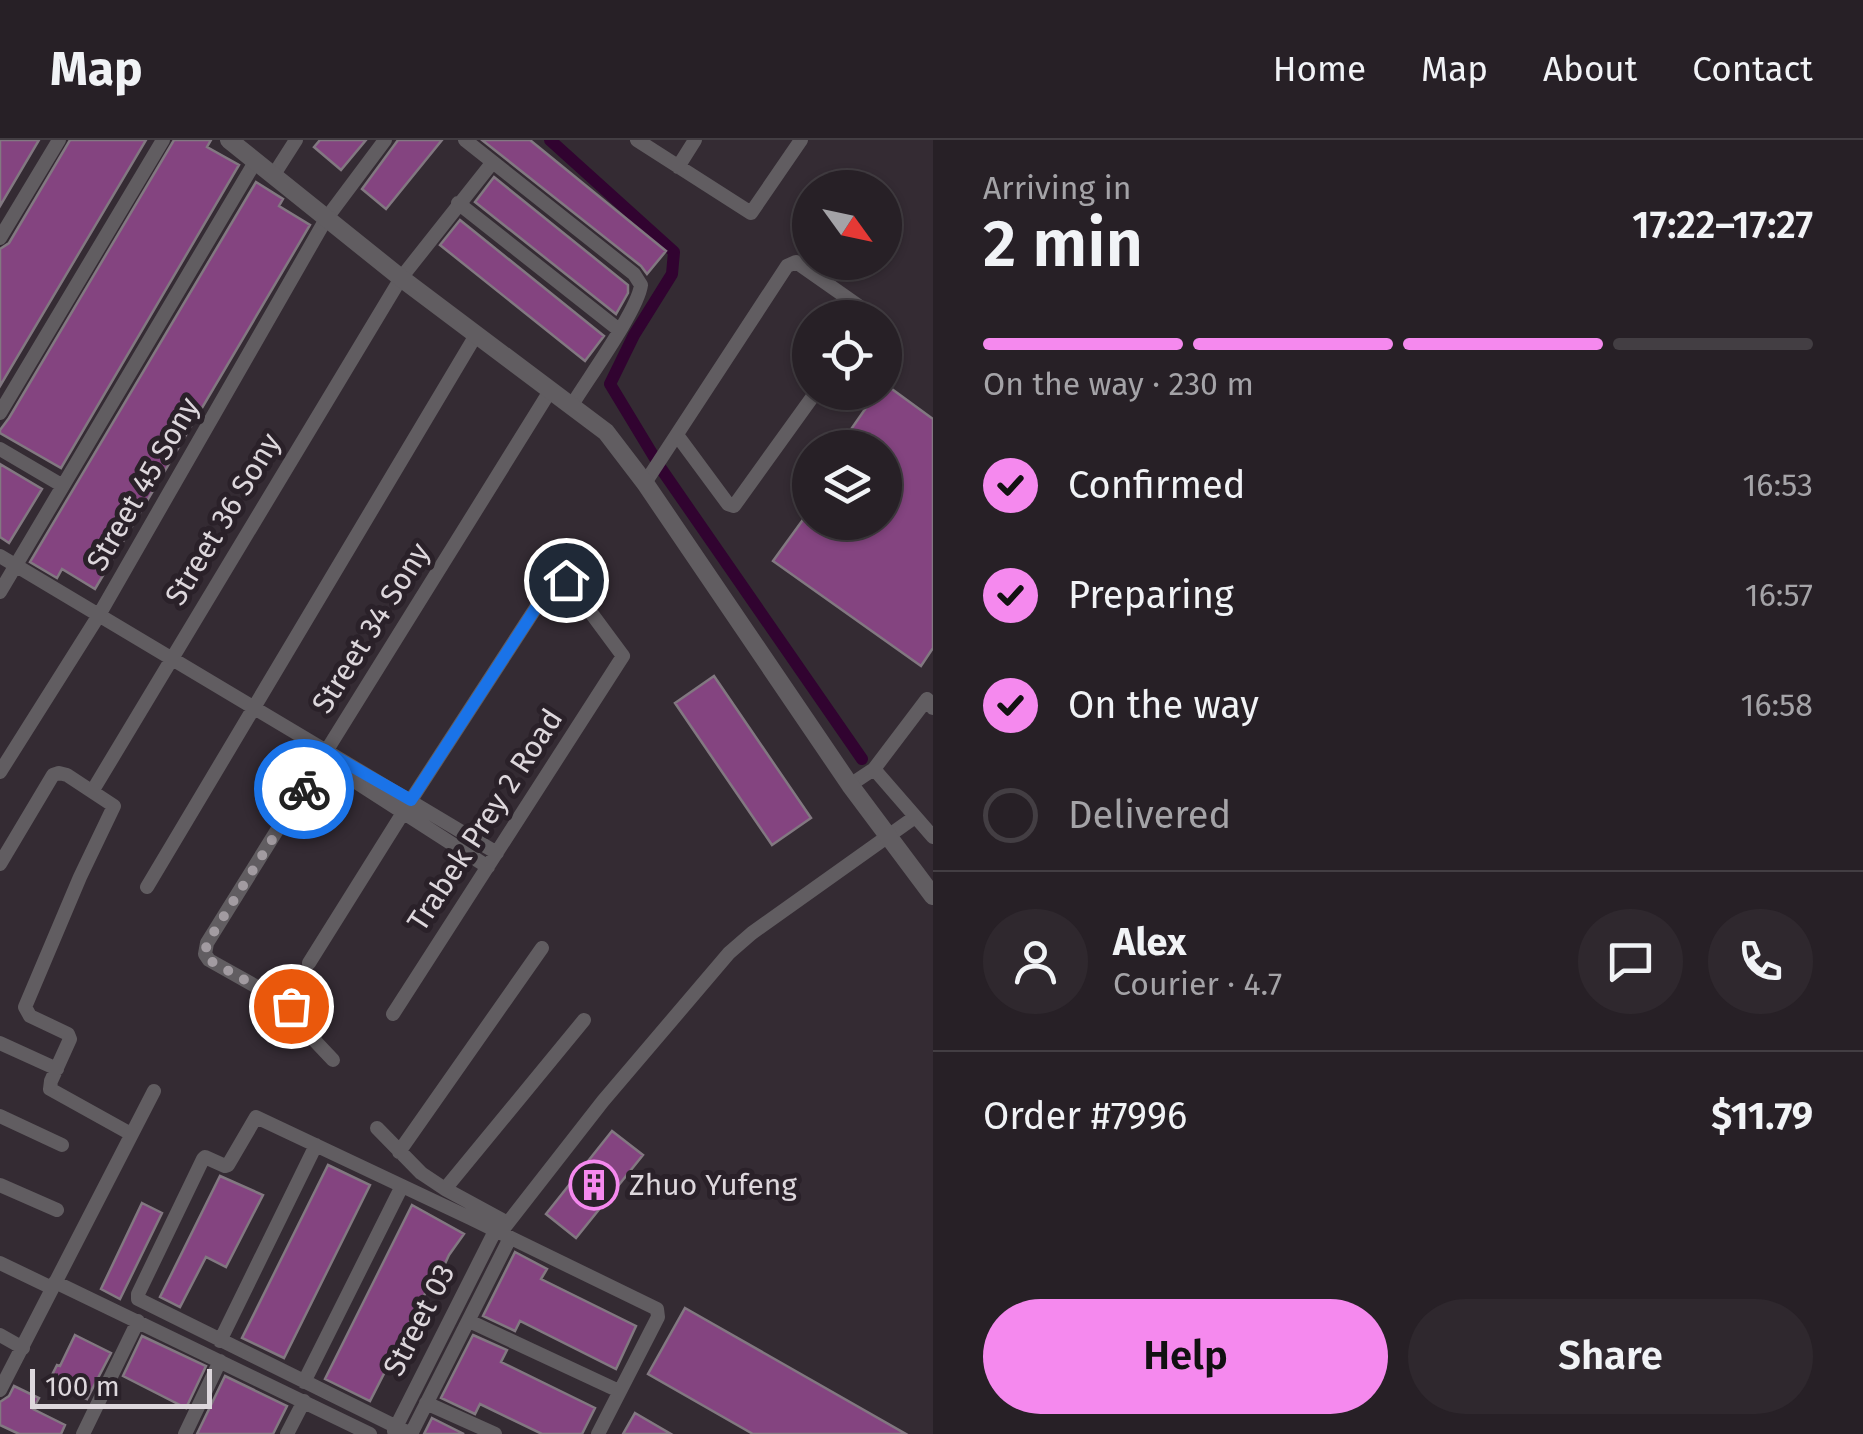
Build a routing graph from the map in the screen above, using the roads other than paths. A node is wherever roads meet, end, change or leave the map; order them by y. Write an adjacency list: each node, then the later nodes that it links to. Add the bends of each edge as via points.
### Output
1 (59, 140): 16 (street)
2 (162, 140): 24 (street)
3 (229, 140): 10 (street)
4 (296, 140): 13 (street)
5 (385, 140): 15 (street, Street 45 Sony)
6 (465, 140): 11 (street)
7 (637, 140): 12 (street)
8 (695, 140): 12 (street)
9 (801, 140): 12 (street, via 751,213)
10 (255, 162): 13 (street); 28 (street)
11 (492, 163): 14 (street, Street 36 Sony); 19 (street, via 634,274 640,293)
12 (678, 166)
13 (273, 176): 15 (street)
14 (458, 203): 17 (street, Street 36 Sony); 19 (street)
15 (326, 219): 17 (street); 32 (street, Street 45 Sony)
16 (0, 238)
17 (402, 278): 20 (street); 33 (street, Street 36 Sony)
18 (850, 300): 25 (street, via 796,262 787,266)
19 (619, 330): 22 (street)
20 (476, 335): 21 (street); 35 (street)
21 (550, 391): 22 (street); 36 (street, Street 34 Sony)
22 (572, 406): 27 (street, via 606,432)
23 (803, 410): 25 (street, via 734,506)
24 (0, 413)
25 (675, 439): 27 (street)
26 (0, 449): 28 (street)
27 (647, 479): 39 (street)
28 (63, 486): 30 (street)
29 (0, 556): 30 (street)
30 (16, 566): 31 (street); 32 (street)
31 (0, 592)
32 (98, 616): 33 (street); 38 (street, Street 45 Sony)
33 (170, 659): 35 (street); 40 (street, Street 36 Sony)
34 (933, 708): 37 (street, via 927,699)
35 (253, 709): 36 (street); 47 (street)
36 (327, 752): 41 (street, via 342,774); 54 (street, Street 34 Sony, via 205,954 291,1006)
37 (874, 770): 39 (street); 42 (street)
38 (0, 772)
39 (850, 785): 43 (street)
40 (93, 790): 46 (street, via 54,775); 55 (street, via 114,810 25,1007 68,1034)
41 (407, 806): 45 (street); 45 (street, Trabek Prey 2 Road, via 552,583 566,580 623,656); 50 (street)
42 (916, 817): 43 (street); 44 (street)
43 (888, 836): 48 (street); 67 (street, via 728,953)
44 (933, 837)
45 (492, 860): 51 (street, Trabek Prey 2 Road)
46 (0, 864)
47 (147, 886)
48 (933, 896)
49 (542, 948): 62 (street)
50 (310, 962)
51 (393, 1014)
52 (584, 1020): 65 (street)
53 (0, 1043): 55 (street)
54 (334, 1060)
55 (57, 1069): 59 (street, via 53,1092)
56 (154, 1091): 59 (street)
57 (0, 1116): 60 (street)
58 (376, 1128): 62 (street)
59 (131, 1134): 69 (street)
60 (62, 1145)
61 (316, 1145): 64 (street); 73 (street); 73 (street, via 256,1117 228,1164 202,1160 138,1299)
62 (399, 1152): 65 (street)
63 (0, 1184): 66 (street)
64 (402, 1186): 67 (street); 76 (street)
65 (444, 1189): 67 (street)
66 (57, 1210)
67 (503, 1231): 71 (street, Street 03); 78 (street, via 657,1309); 81 (street, Street 03)
68 (0, 1263): 69 (street)
69 (54, 1285): 70 (street); 74 (street)
70 (138, 1321): 75 (street); 82 (street)
71 (469, 1321): 78 (street); 80 (street, Street 03)
72 (0, 1334): 74 (street)
73 (220, 1341): 76 (street)
74 (23, 1348): 77 (street)
75 (220, 1361): 79 (street); 83 (street)
76 (304, 1382): 81 (street)
77 (0, 1390)
78 (619, 1391): 88 (street)
79 (304, 1401): 84 (street); 85 (street)
80 (426, 1403): 86 (street, Street 03); 87 (street)
81 (394, 1430): 86 (street)
82 (83, 1434)
83 (184, 1434)
84 (287, 1434)
85 (370, 1434)
86 (411, 1434)
87 (495, 1434)
88 (598, 1434)

